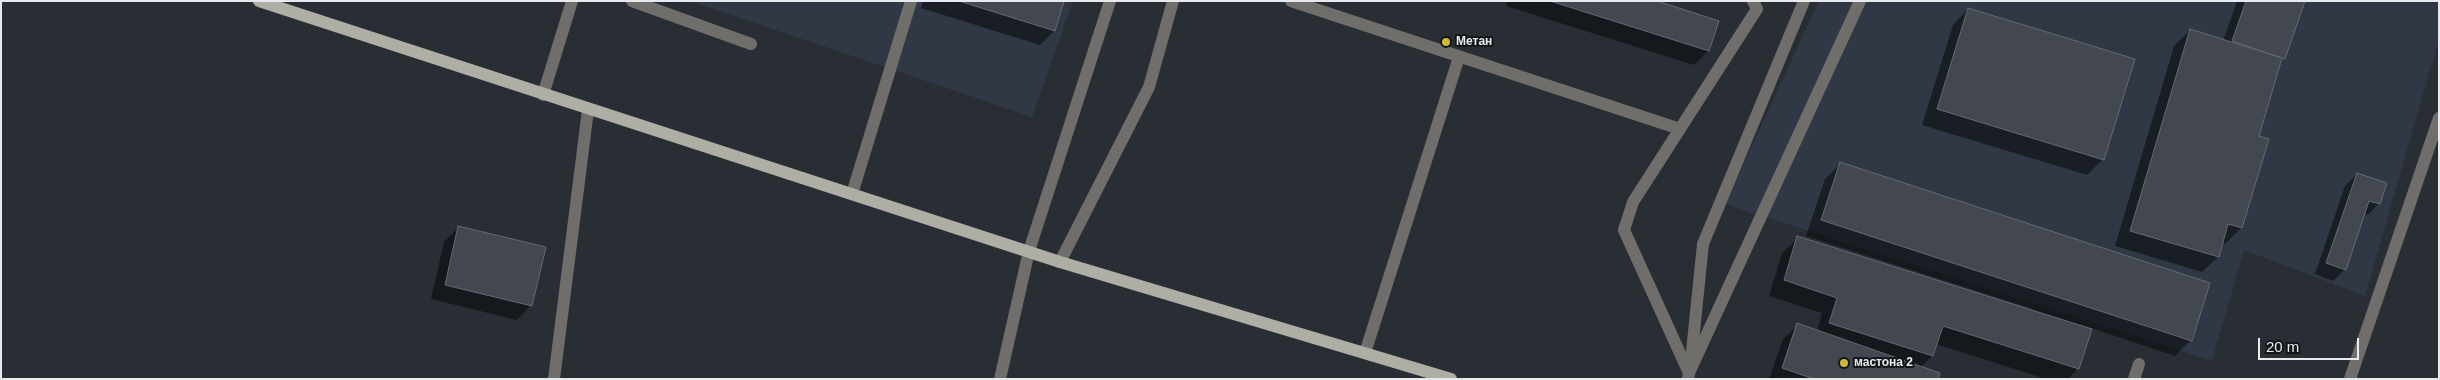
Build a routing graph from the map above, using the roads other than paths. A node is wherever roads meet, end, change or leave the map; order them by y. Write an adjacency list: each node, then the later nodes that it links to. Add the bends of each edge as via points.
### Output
1 (259, 1): 13 (main road)
2 (572, 1): 13 (street)
3 (632, 1): 11 (street)
4 (910, 1): 17 (street)
5 (1110, 1): 18 (street)
6 (1173, 1): 19 (street, via 1149,87)
7 (1291, 1): 12 (street)
8 (1754, 1): 16 (street, via 1756,9)
9 (1804, 1): 22 (street, via 1703,244)
10 (1860, 1): 22 (street)
11 (751, 44)
12 (1459, 57): 16 (street); 20 (street)
13 (543, 95): 14 (main road)
14 (588, 110): 17 (main road); 23 (street)
15 (2439, 118): 27 (street)
16 (1680, 129): 22 (street, via 1633,202 1624,230)
17 (852, 194): 18 (main road)
18 (1030, 252): 19 (main road); 24 (street)
19 (1060, 262): 20 (main road)
20 (1365, 353): 25 (main road)
21 (2138, 364): 26 (street)
22 (1688, 376)
23 (554, 379)
24 (1000, 379)
25 (1451, 379)
26 (2134, 379)
27 (2350, 379)

